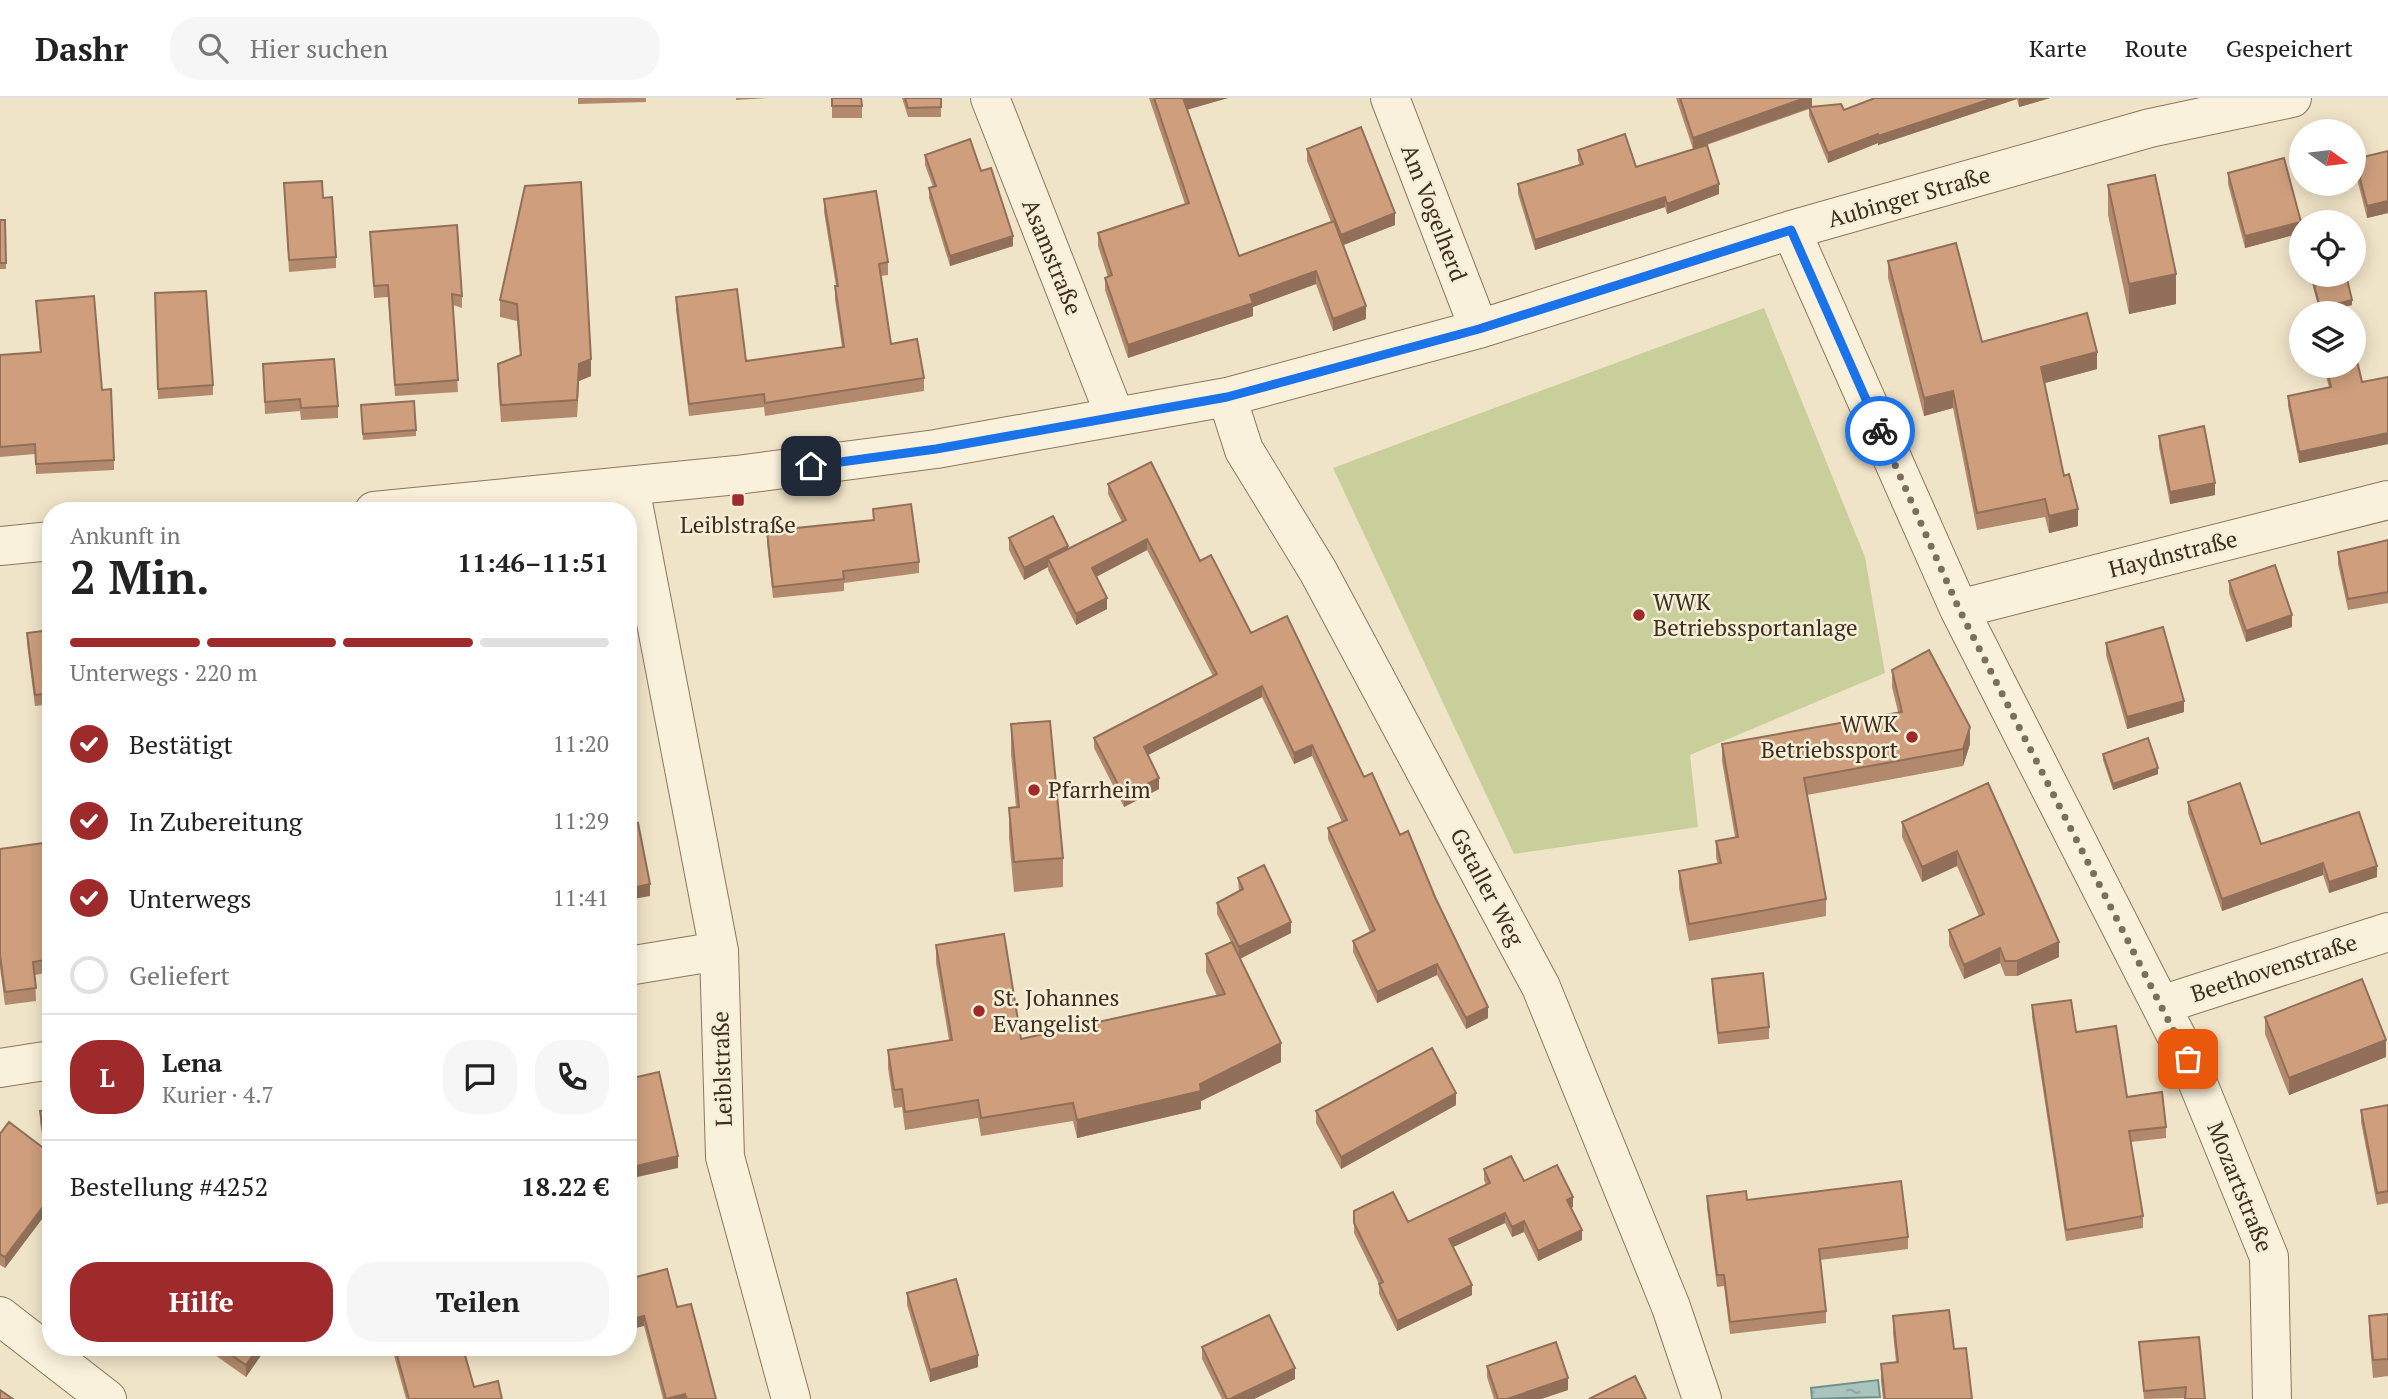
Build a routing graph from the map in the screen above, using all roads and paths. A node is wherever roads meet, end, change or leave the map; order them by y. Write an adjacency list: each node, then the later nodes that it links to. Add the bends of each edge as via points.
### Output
1 (990, 98): 7 (street, Asamstraße)
2 (1390, 98): 5 (street, Am Vogelherd)
3 (2292, 98): 4 (street, Aubinger Straße, via 2150,128)
4 (1791, 230): 5 (street, Aubinger Straße); 15 (street, Mozartstraße)
5 (1479, 329): 6 (street, Aubinger Straße)
6 (1227, 397): 7 (street, Aubinger Straße); 27 (street, Gstaller Weg, via 1244,450 1318,571 1541,987 1671,1307)
7 (1115, 415): 8 (street, Aubinger Straße, via 936,449)
8 (630, 487): 10 (street, Aubinger Straße); 11 (street, Leiblstraße)
9 (2388, 500): 15 (street, Haydnstraße)
10 (470, 502)
11 (633, 502)
12 (637, 523): 17 (street, Leiblstraße)
13 (42, 542): 14 (street)
14 (0, 546)
15 (1959, 609): 19 (street, Mozartstraße)
16 (2388, 932): 19 (street, Beethovenstraße)
17 (719, 951): 18 (street); 26 (street, Leiblstraße, via 725,1157)
18 (637, 965)
19 (2161, 1005): 28 (street, Mozartstraße, via 2188,1059 2269,1257)
20 (42, 1061): 21 (street)
21 (0, 1068)
22 (0, 1316): 23 (street)
23 (42, 1349)
24 (52, 1356): 25 (street)
25 (107, 1399)
26 (791, 1399)
27 (1702, 1399)
28 (2272, 1399)

